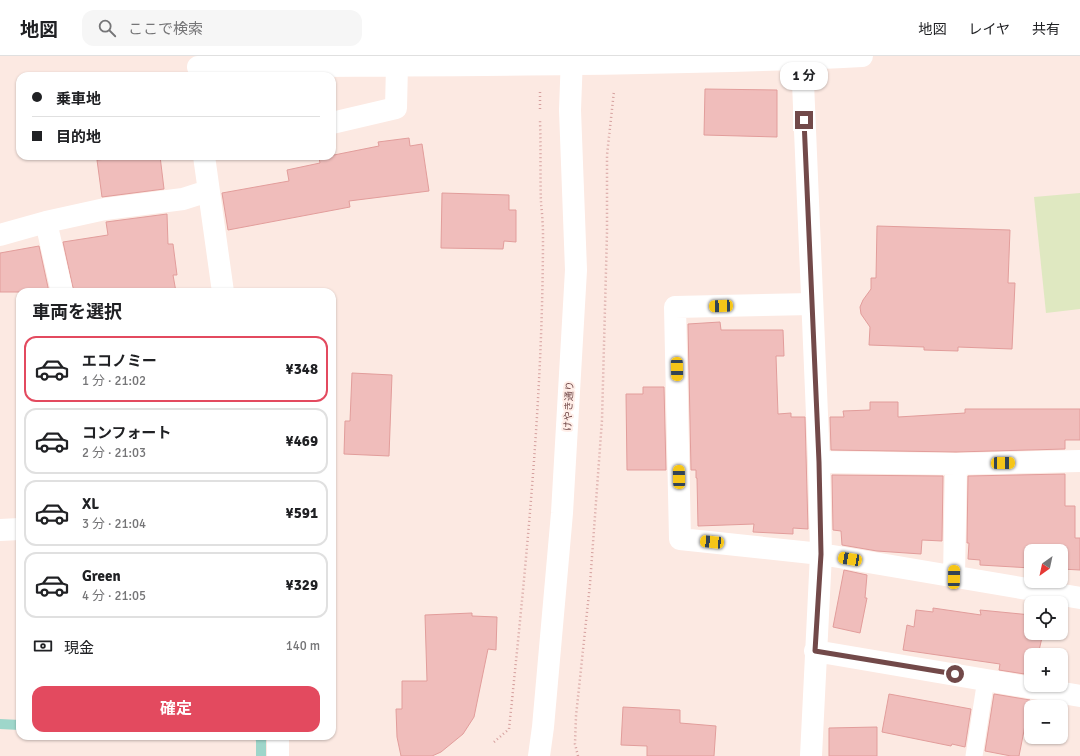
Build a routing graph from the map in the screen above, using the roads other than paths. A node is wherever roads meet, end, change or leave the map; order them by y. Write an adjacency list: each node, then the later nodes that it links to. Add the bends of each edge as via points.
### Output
1 (862, 56): 2 (street)
2 (802, 59): 3 (street); 13 (street)
3 (573, 60): 4 (street, via 539,64); 27 (street, けやき通り, via 570,110 576,270 562,513)
4 (397, 65): 5 (street); 6 (street, via 396,108)
5 (198, 66)
6 (336, 122)
7 (204, 160): 8 (street)
8 (208, 191): 9 (street, via 183,199 105,209); 12 (street)
9 (46, 222): 10 (street); 11 (street)
10 (0, 235)
11 (61, 288)
12 (222, 288)
13 (812, 304): 15 (street); 19 (street, via 675,308 680,539)
14 (1080, 461): 16 (street)
15 (819, 462): 16 (street); 19 (street)
16 (956, 464): 20 (street)
17 (16, 529): 18 (street)
18 (0, 530)
19 (821, 554): 20 (street); 22 (street)
20 (954, 577): 21 (street)
21 (1080, 598)
22 (815, 651): 23 (street); 28 (street)
23 (986, 680): 24 (street); 29 (lane)
24 (1080, 696)
25 (278, 740): 26 (street)
26 (278, 756)
27 (539, 756)
28 (811, 756)
29 (974, 756)

